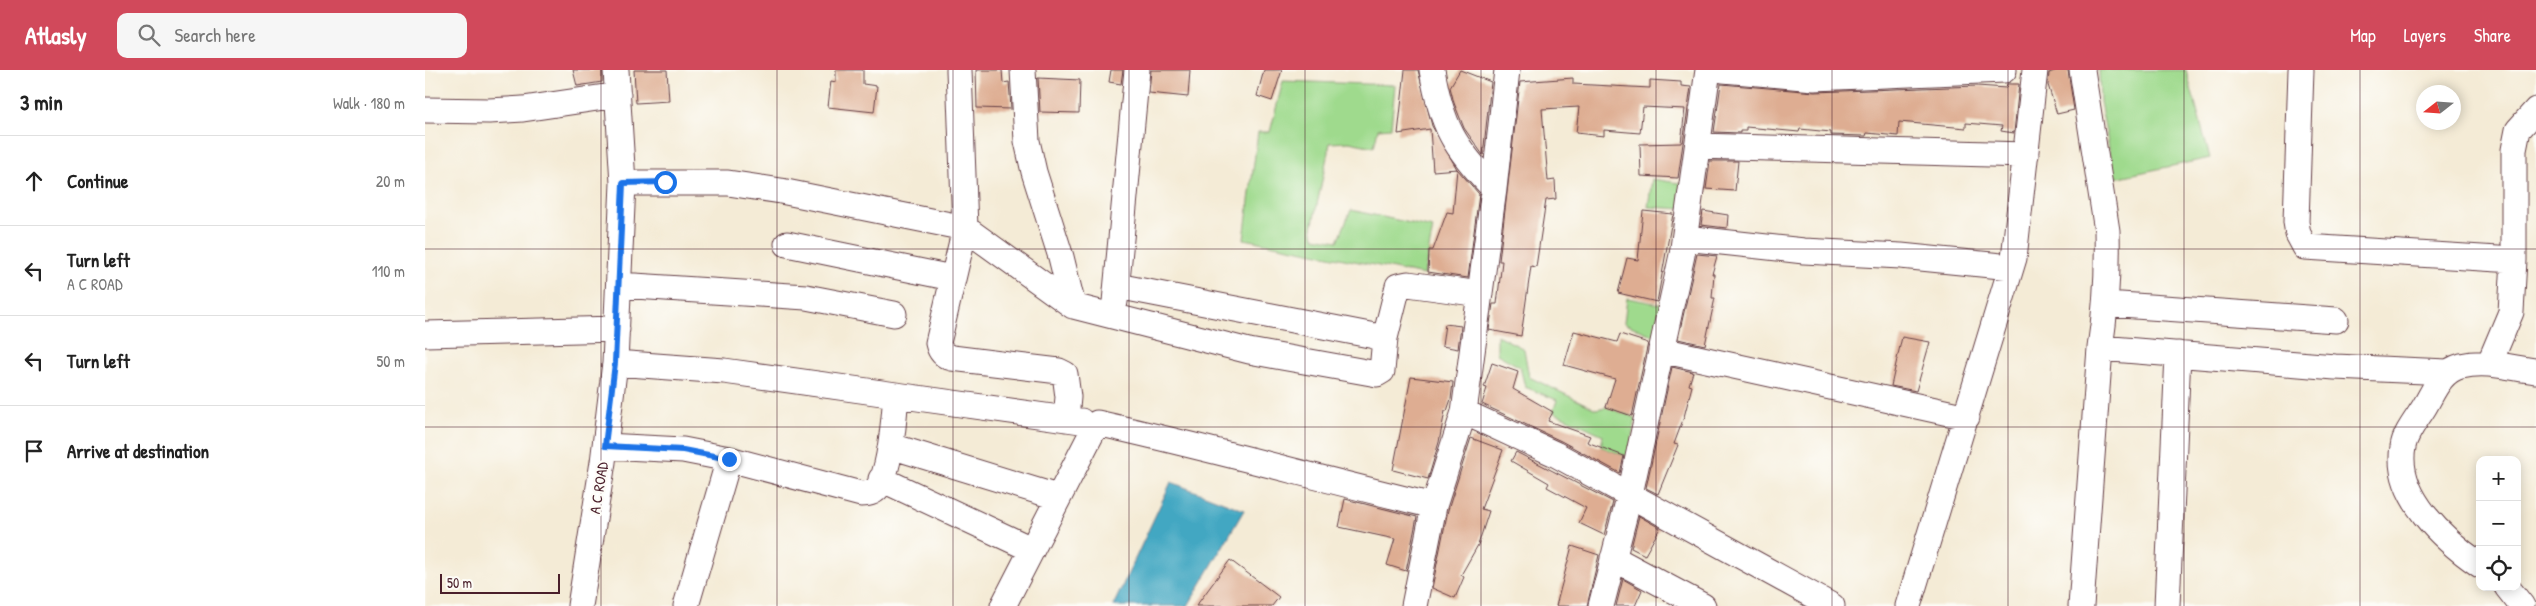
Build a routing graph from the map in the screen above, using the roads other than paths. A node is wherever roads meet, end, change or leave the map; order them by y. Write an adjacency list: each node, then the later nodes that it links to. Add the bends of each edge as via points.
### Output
1 (616, 70): 14 (street, A C ROAD)
2 (959, 70): 21 (street)
3 (1023, 70): 31 (street, via 1029,149)
4 (1137, 70): 28 (street)
5 (1431, 70): 20 (street, via 1437,102 1455,144)
6 (1507, 70): 20 (street)
7 (1709, 70): 17 (street)
8 (1723, 70): 13 (street)
9 (2004, 70): 13 (street)
10 (2035, 70): 18 (street)
11 (2082, 70): 30 (street, via 2107,231)
12 (2301, 70): 24 (street, via 2296,222 2297,234 2305,248)
13 (1814, 74)
14 (618, 95): 15 (street, via 489,111); 19 (street, A C ROAD)
15 (425, 110)
16 (2536, 110): 24 (street, via 2518,130 2514,150)
17 (1698, 146): 18 (street); 22 (street)
18 (2025, 155): 25 (street)
19 (623, 183): 21 (street, via 728,183 781,190); 27 (street, A C ROAD)
20 (1494, 189): 29 (street)
21 (965, 228): 26 (street); 31 (street)
22 (1685, 238): 25 (street, via 1804,252 1901,256); 39 (street)
23 (787, 244): 26 (street)
24 (2514, 260): 41 (street, via 2511,312)
25 (2011, 267): 47 (street)
26 (952, 278): 48 (street, via 939,350 952,358 1065,374 1068,385)
27 (619, 285): 32 (street, via 806,297); 35 (street, A C ROAD)
28 (1117, 286): 33 (street); 37 (street)
29 (1480, 294): 37 (street, via 1408,284 1398,286); 46 (street)
30 (2106, 304): 34 (street); 38 (street)
31 (1073, 306): 33 (street)
32 (894, 314)
33 (1113, 317): 37 (street, via 1249,351 1373,374 1382,371)
34 (2336, 320)
35 (617, 329): 36 (street); 42 (street, A C ROAD)
36 (425, 334)
37 (1385, 338)
38 (2100, 348): 40 (street); 69 (street)
39 (1661, 350): 47 (street); 54 (street)
40 (2178, 354): 44 (street); 70 (street)
41 (2490, 362): 43 (street); 44 (street)
42 (615, 363): 45 (street, via 723,371); 50 (street, A C ROAD)
43 (2536, 371)
44 (2447, 372): 59 (street, via 2403,447 2405,475 2414,499 2432,526)
45 (896, 395): 48 (street); 51 (street)
46 (1464, 412): 54 (street, via 1555,454); 56 (street)
47 (1967, 417): 68 (street)
48 (1066, 418): 49 (street)
49 (1097, 423): 55 (street); 56 (street)
50 (605, 446): 52 (street, via 683,450); 61 (street, A C ROAD)
51 (891, 446): 53 (street); 55 (street)
52 (729, 459): 53 (street, via 856,494 874,491); 62 (street)
53 (881, 479): 57 (street)
54 (1630, 494): 58 (street); 67 (street)
55 (1057, 496): 57 (street)
56 (1434, 506): 64 (street)
57 (1031, 549): 63 (street)
58 (1613, 558): 65 (street); 66 (street)
59 (2476, 562)
60 (2510, 591): 71 (street)
61 (580, 606)
62 (686, 606)
63 (1003, 606)
64 (1414, 606)
65 (1601, 606)
66 (1703, 606)
67 (1832, 606)
68 (1908, 606)
69 (2081, 606)
70 (2167, 606)
71 (2522, 606)

